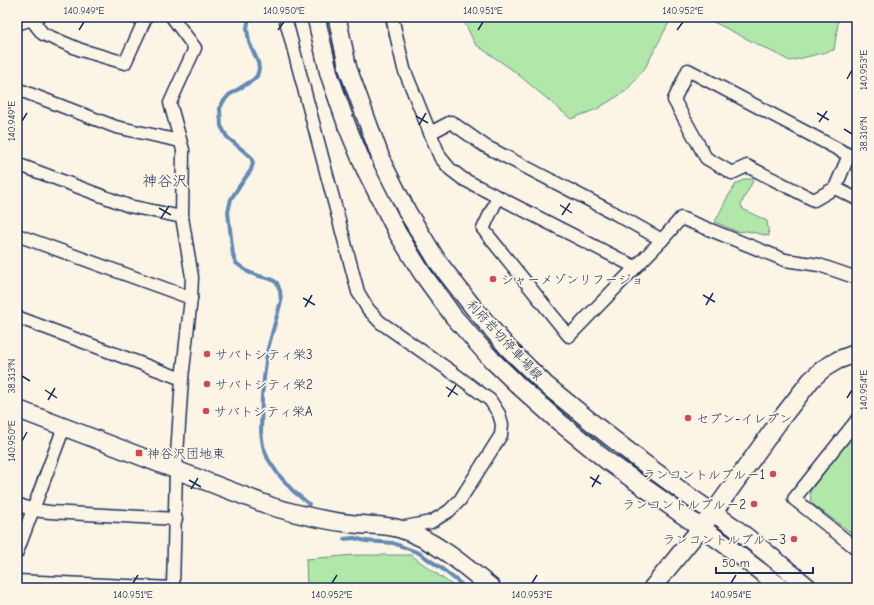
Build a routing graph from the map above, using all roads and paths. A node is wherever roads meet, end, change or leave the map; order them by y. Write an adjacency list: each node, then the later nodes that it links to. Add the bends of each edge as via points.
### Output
1 (146, 17): 7 (street, via 125,63 81,50 43,34)
2 (172, 17): 11 (street, via 195,48 170,103)
3 (285, 17): 34 (street, via 358,292 380,322 490,400 502,424 501,435 460,500 449,512 431,522)
4 (316, 17): 33 (main road, 利府岩切停車場線, via 329,74 365,169 398,234 454,317 520,388 558,421 606,460)
5 (337, 17): 31 (main road, 利府岩切停車場線, via 348,69 383,164 438,262 508,348 546,385 641,461)
6 (392, 17): 10 (street, via 404,69)
7 (34, 18): 8 (street)
8 (17, 24)
9 (17, 88): 11 (street, via 116,127)
10 (430, 133): 14 (street, via 440,157 450,169 463,179); 18 (street, via 451,122 485,146)
11 (180, 141): 16 (street, via 183,150)
12 (17, 164): 16 (street, via 129,206)
13 (835, 188): 13 (street, via 814,200 747,166 732,173 706,158 674,100 688,70 849,155); 15 (street)
14 (498, 197): 19 (street); 19 (street, via 483,229 569,336)
15 (857, 199)
16 (182, 217): 21 (street, via 192,277)
17 (17, 235): 21 (street)
18 (662, 240): 19 (street); 20 (street, via 680,218 785,260 820,265)
19 (635, 267)
20 (857, 278)
21 (191, 298): 24 (street)
22 (17, 317): 24 (street)
23 (857, 353): 31 (main road, via 838,360 811,380)
24 (182, 379): 28 (street)
25 (17, 409): 27 (main road)
26 (857, 420): 35 (street, via 794,499)
27 (64, 428): 28 (main road); 30 (street)
28 (176, 470): 32 (street); 34 (main road, via 301,515)
29 (17, 504): 30 (street)
30 (34, 510): 32 (street); 36 (street)
31 (713, 513): 33 (main road); 42 (main road, 利府岩切停車場線)
32 (176, 519): 38 (street)
33 (701, 528): 40 (main road); 41 (main road, 利府岩切停車場線)
34 (399, 529): 39 (main road, via 439,548)
35 (857, 549)
36 (17, 552)
37 (17, 581): 38 (street)
38 (173, 588)
39 (492, 588)
40 (652, 588)
41 (782, 588)
42 (809, 588)

